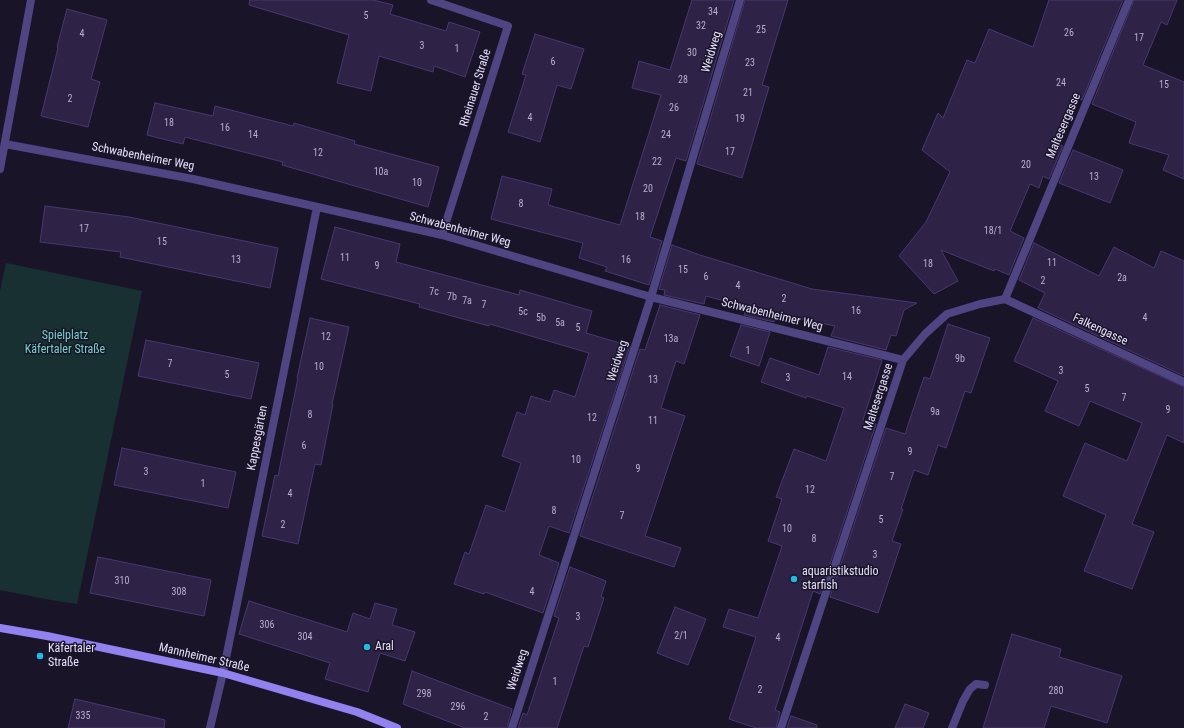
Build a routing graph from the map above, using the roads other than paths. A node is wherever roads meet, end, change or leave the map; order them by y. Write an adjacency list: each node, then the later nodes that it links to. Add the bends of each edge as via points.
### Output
1 (31, 0): 5 (street)
2 (431, 0): 8 (street, Rheinauer Straße, via 508,26)
3 (740, 0): 9 (street, Weidweg)
4 (1129, 0): 10 (street, Maltesergasse)
5 (5, 144): 6 (street); 7 (street, Schwabenheimer Weg, via 193,179)
6 (0, 169)
7 (317, 207): 8 (street, Schwabenheimer Weg); 14 (street, Kappesgärten)
8 (442, 236): 9 (street, Schwabenheimer Weg)
9 (651, 298): 11 (street, Schwabenheimer Weg); 18 (street, Weidweg)
10 (1005, 299): 11 (street, Maltesergasse, via 947,314 925,334); 12 (street, Falkengasse)
11 (903, 360): 19 (street, Maltesergasse)
12 (1184, 382)
13 (0, 628): 14 (street, Mannheimer Straße)
14 (223, 673): 16 (street, Kappesgärten); 17 (street, Mannheimer Straße, via 357,712)
15 (985, 685): 20 (street, via 976,684 970,689)
16 (210, 728)
17 (397, 728)
18 (512, 728)
19 (781, 728)
20 (952, 728)

